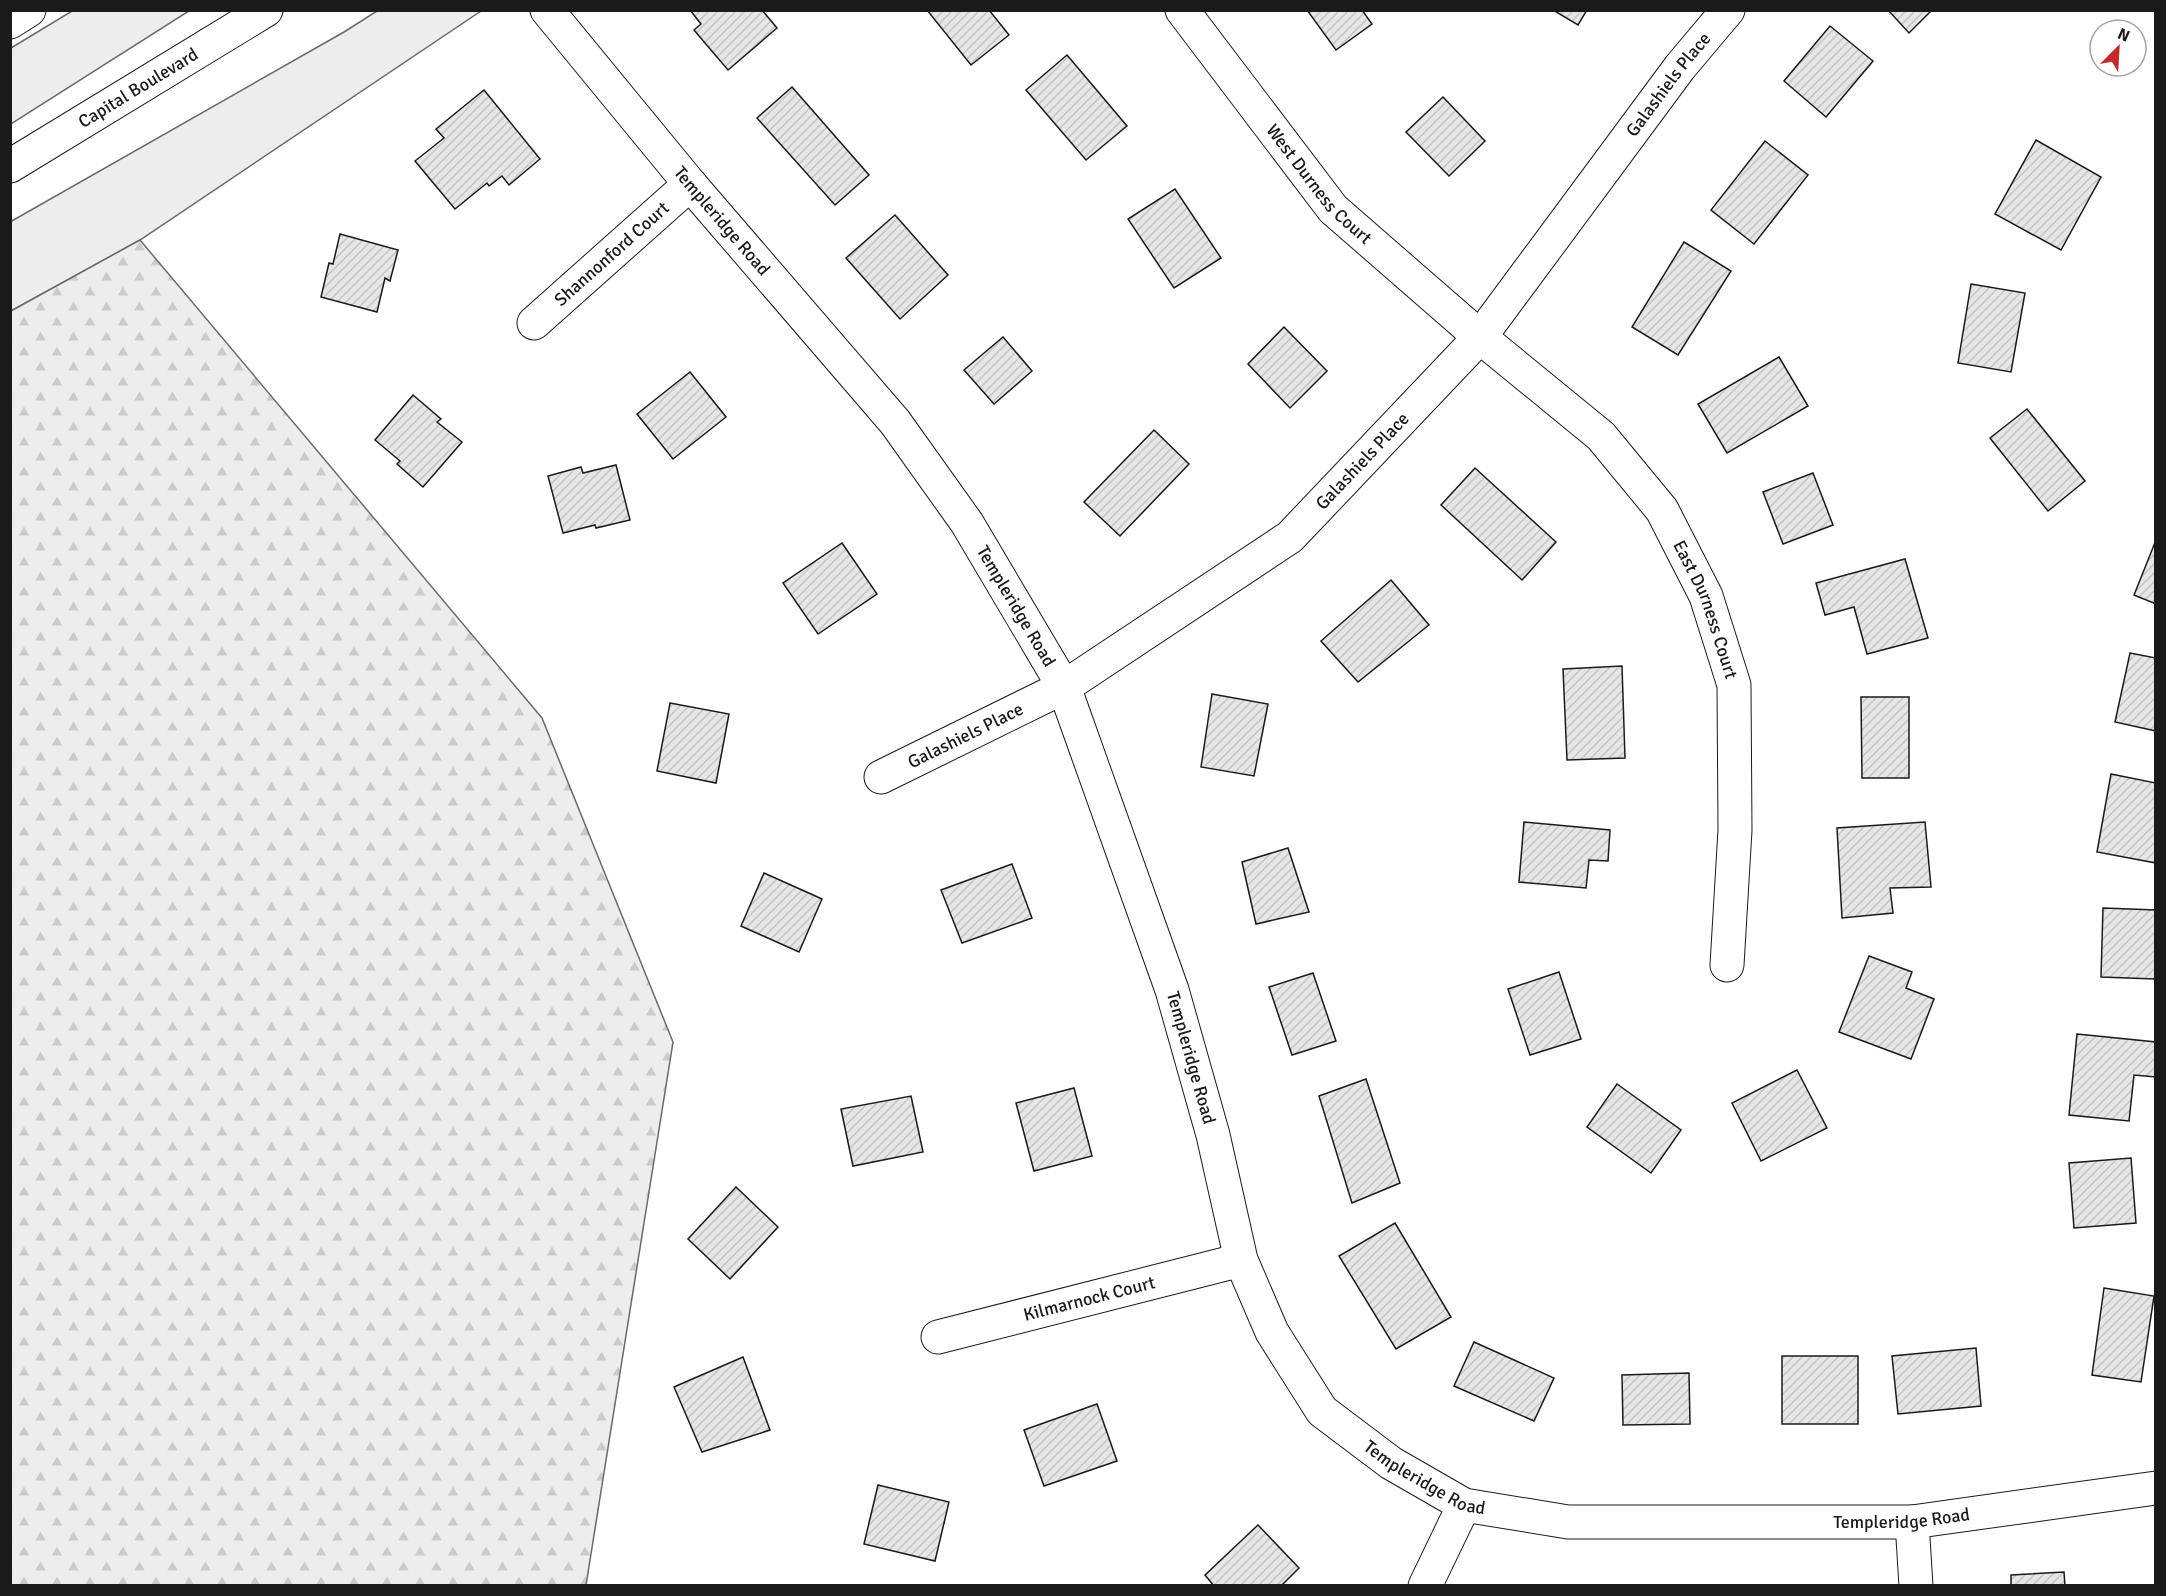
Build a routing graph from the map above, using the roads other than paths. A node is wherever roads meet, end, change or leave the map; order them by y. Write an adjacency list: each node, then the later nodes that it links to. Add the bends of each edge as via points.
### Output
1 (29, 10): 6 (main road)
2 (266, 10): 7 (main road, Capital Boulevard)
3 (547, 10): 8 (main road, Templeridge Road)
4 (1182, 10): 10 (main road, West Durness Court, via 1333,209)
5 (1728, 10): 10 (main road, Galashiels Place, via 1680,67)
6 (10, 22)
7 (10, 166)
8 (690, 184): 9 (main road, Shannonford Court); 11 (main road, Templeridge Road, via 895,422 967,523)
9 (534, 323)
10 (1480, 337): 11 (main road, Galashiels Place, via 1290,537); 13 (main road, East Durness Court, via 1601,436 1662,510 1706,596 1734,685 1736,830)
11 (1064, 687): 12 (main road, Galashiels Place); 14 (main road, Templeridge Road, via 1172,990 1213,1135)
12 (881, 777)
13 (1727, 965)
14 (1241, 1260): 15 (main road, Kilmarnock Court); 17 (main road, Templeridge Road, via 1272,1332 1322,1411 1391,1463)
15 (938, 1337)
16 (2156, 1488): 18 (main road, Templeridge Road)
17 (1464, 1505): 18 (main road, Templeridge Road, via 1568,1522); 19 (main road)
18 (1912, 1522): 20 (main road)
19 (1425, 1586)
20 (1916, 1586)

